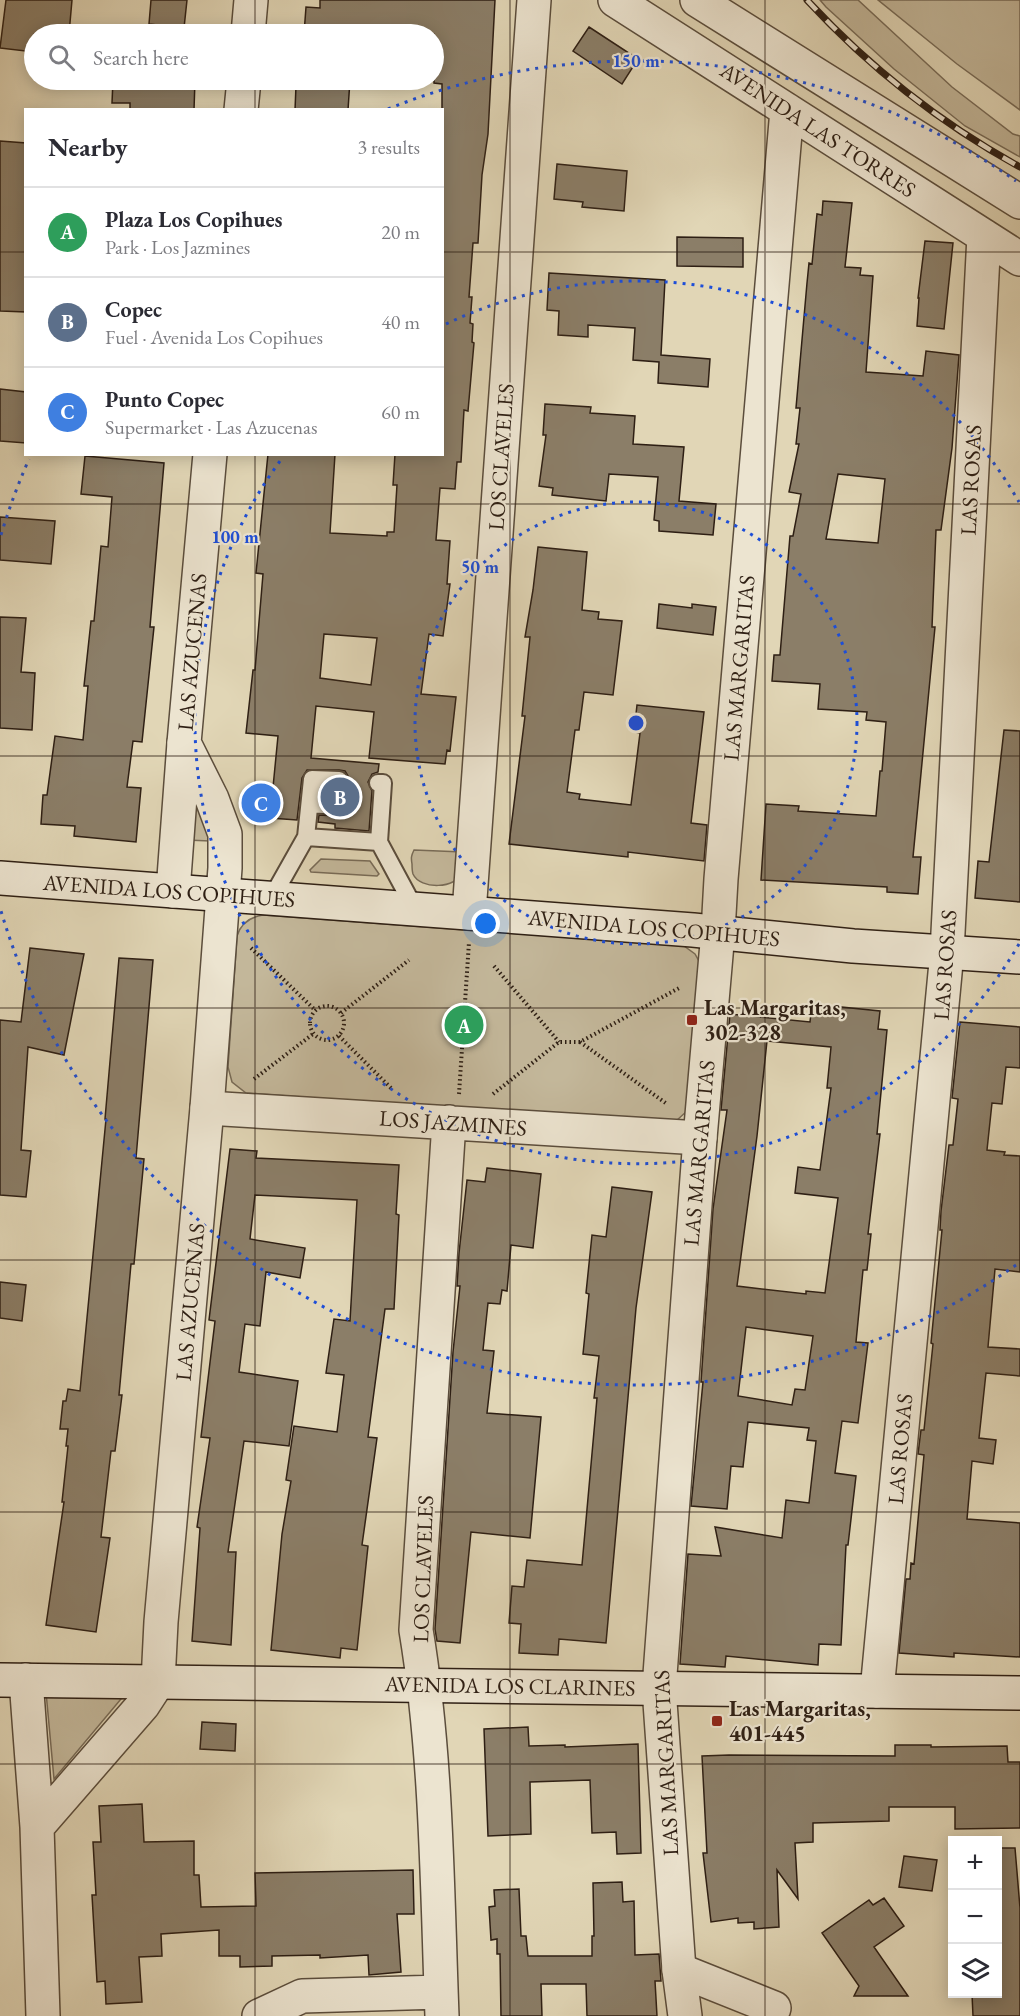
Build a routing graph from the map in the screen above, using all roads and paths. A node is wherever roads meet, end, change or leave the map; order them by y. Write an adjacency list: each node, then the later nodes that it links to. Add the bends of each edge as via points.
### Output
1 (251, 0): 5 (street)
2 (534, 0): 25 (street, LOS CLAVELES)
3 (615, 0): 8 (street, AVENIDA LAS TORRES)
4 (696, 0): 9 (street, AVENIDA LAS TORRES)
5 (249, 24)
6 (243, 90): 7 (street)
7 (241, 108)
8 (787, 110): 10 (street, AVENIDA LAS TORRES); 26 (street, LAS MARGARITAS)
9 (1020, 202)
10 (984, 236): 11 (street, AVENIDA LAS TORRES); 28 (street, LAS ROSAS)
11 (1020, 259)
12 (210, 456): 13 (street, LAS AZUCENAS)
13 (184, 743): 21 (street, LAS AZUCENAS); 22 (street, LAS AZUCENAS, via 225,834)
14 (339, 780): 16 (lane, via 312,779)
15 (378, 783): 19 (lane, via 383,783 378,809)
16 (310, 804): 17 (lane); 18 (lane)
17 (337, 807)
18 (306, 837): 19 (lane); 23 (lane)
19 (379, 842): 24 (lane)
20 (0, 878): 21 (street, AVENIDA LOS COPIHUES)
21 (173, 891): 22 (street, AVENIDA LOS COPIHUES)
22 (223, 895): 23 (street, AVENIDA LOS COPIHUES); 44 (street, LAS AZUCENAS)
23 (271, 899): 24 (street, AVENIDA LOS COPIHUES)
24 (415, 909): 25 (street, AVENIDA LOS COPIHUES)
25 (469, 913): 26 (street, AVENIDA LOS COPIHUES)
26 (718, 932): 28 (street, AVENIDA LOS COPIHUES); 46 (street, LAS MARGARITAS)
27 (251, 948): 34 (path)
28 (947, 952): 29 (street, AVENIDA LOS COPIHUES); 51 (street, LAS ROSAS)
29 (1020, 957)
30 (409, 960): 35 (path)
31 (467, 965): 45 (path, via 459,1102)
32 (494, 966): 38 (path)
33 (684, 986): 39 (path)
34 (315, 1010): 35 (path, via 327,1006); 36 (path, via 309,1022)
35 (340, 1013): 37 (path, via 344,1028)
36 (312, 1034): 37 (path, via 323,1041); 40 (path)
37 (339, 1036): 41 (path)
38 (559, 1042): 39 (path); 42 (path)
39 (579, 1042): 43 (path)
40 (253, 1080)
41 (395, 1092)
42 (490, 1097)
43 (671, 1107)
44 (207, 1108): 45 (street, LOS JAZMINES); 48 (street, LAS AZUCENAS)
45 (449, 1122): 46 (street, LOS JAZMINES); 49 (street, LOS CLAVELES, via 416,1630)
46 (700, 1138): 50 (street, LAS MARGARITAS)
47 (13, 1680): 48 (street, AVENIDA LOS CLARINES); 53 (street)
48 (158, 1682): 49 (street, AVENIDA LOS CLARINES); 53 (street, via 143,1705)
49 (425, 1685): 50 (street, AVENIDA LOS CLARINES); 55 (street, LOS CLAVELES)
50 (659, 1688): 51 (street, AVENIDA LOS CLARINES); 54 (street, LAS MARGARITAS)
51 (877, 1691): 52 (street, AVENIDA LOS CLARINES)
52 (1020, 1694)
53 (37, 1827): 57 (street)
54 (679, 1970): 56 (street); 59 (street, LAS MARGARITAS)
55 (442, 2004): 58 (street, via 302,1996)
56 (774, 2008)
57 (43, 2016)
58 (259, 2016)
59 (685, 2016)

